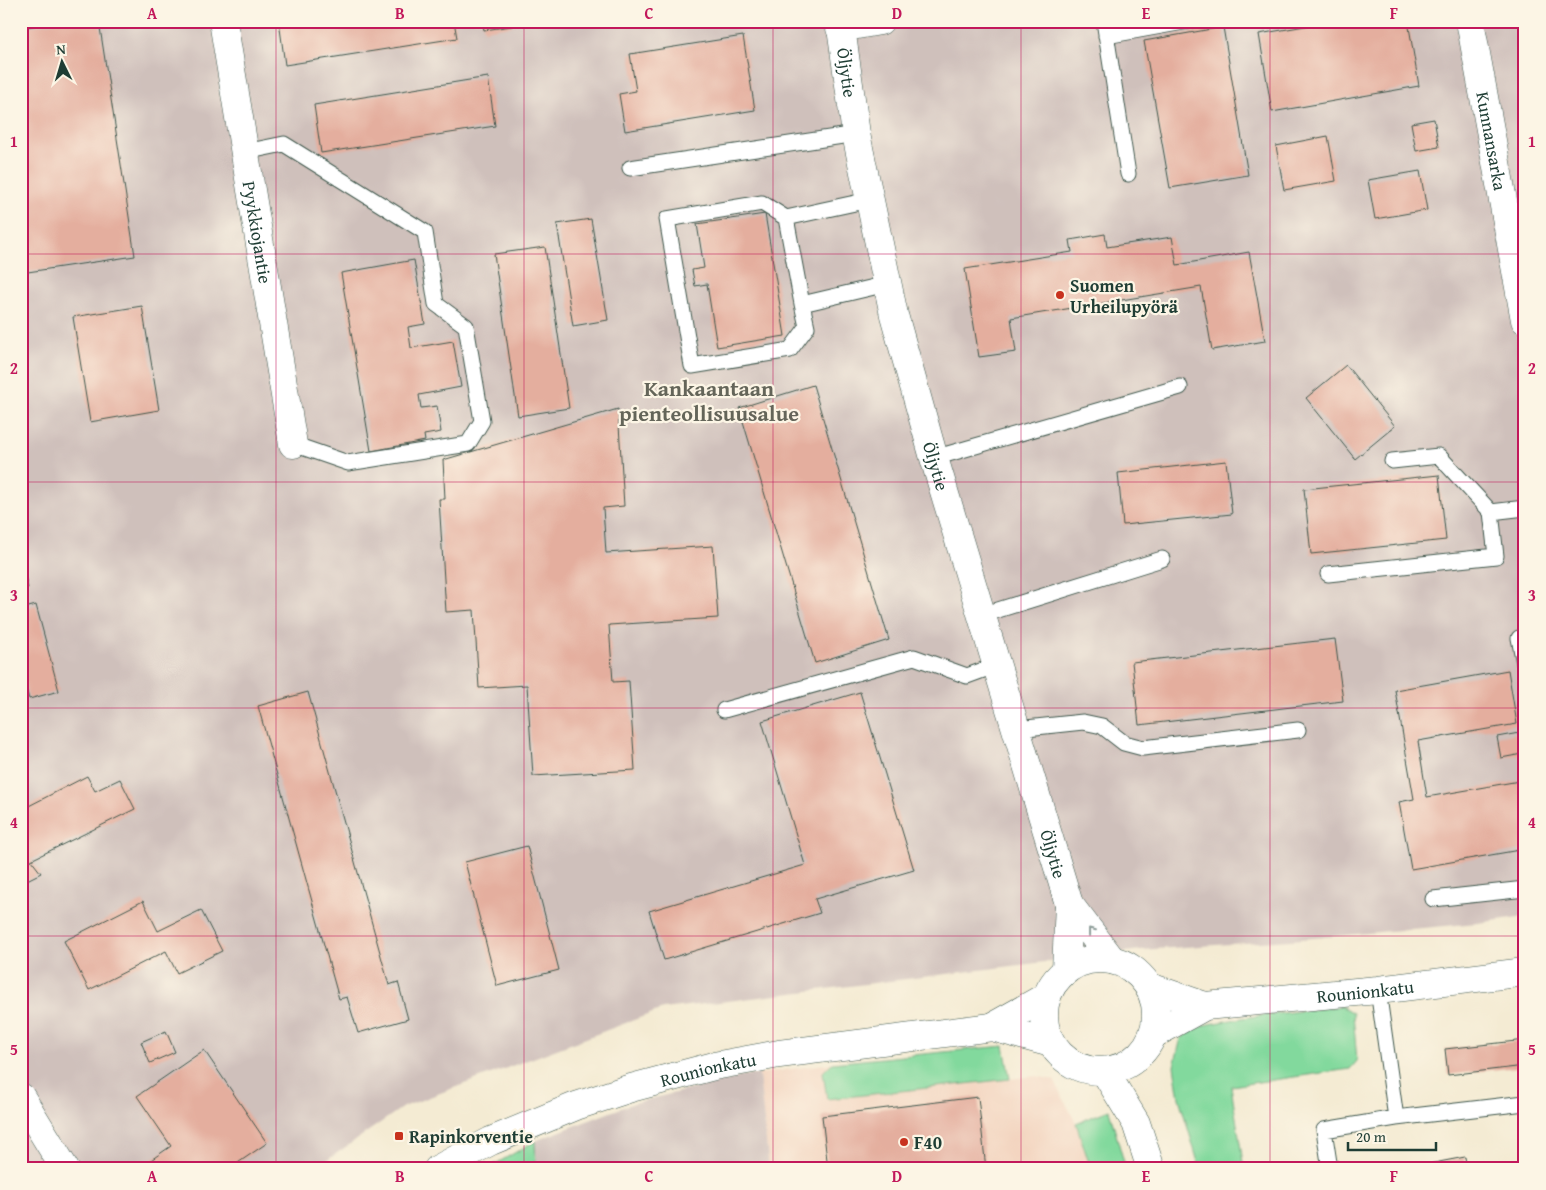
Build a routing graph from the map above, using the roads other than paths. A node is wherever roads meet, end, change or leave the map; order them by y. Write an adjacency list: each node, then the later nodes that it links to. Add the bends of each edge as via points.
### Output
1 (223, 21): 8 (main road, Pyykkiojantie)
2 (880, 21): 5 (main road)
3 (1189, 21): 6 (lane)
4 (1470, 21): 13 (main road, Kunnansarka)
5 (840, 25): 7 (main road, Öljytie)
6 (1105, 28): 10 (lane)
7 (856, 134): 9 (lane); 11 (main road, Öljytie)
8 (245, 152): 18 (main road, Pyykkiojantie); 18 (lane, via 284,144 425,232 436,304 466,326 482,421 468,444 348,463)
9 (630, 168)
10 (1128, 174)
11 (869, 200): 12 (lane); 14 (main road, Öljytie)
12 (786, 218): 15 (lane); 15 (lane, via 762,203 667,219 692,366 790,350 806,327)
13 (1516, 228): 16 (main road, Kunnansarka)
14 (887, 284): 15 (lane); 19 (main road, Öljytie)
15 (802, 304)
16 (1525, 320)
17 (1180, 387): 19 (lane)
18 (293, 444)
19 (934, 458): 25 (main road, Öljytie)
20 (1392, 461): 22 (lane, via 1439,456)
21 (1525, 508): 22 (lane)
22 (1491, 512): 24 (lane, via 1496,556)
23 (1162, 559): 25 (lane)
24 (1328, 574)
25 (982, 615): 27 (main road, Öljytie)
26 (1525, 637): 28 (lane, via 1520,638)
27 (997, 665): 29 (lane, via 967,676 914,657); 30 (main road, Öljytie)
28 (1525, 668)
29 (724, 710)
30 (1016, 729): 31 (lane, via 1083,722 1102,726 1124,743 1143,748); 34 (main road, Öljytie)
31 (1298, 730)
32 (1525, 888): 33 (lane)
33 (1433, 899)
34 (1069, 904): 35 (main road, Öljytie, one-way to 34); 36 (main road, Öljytie)
35 (1112, 960): 36 (main road, via 1080,962); 38 (main road, via 1126,965)
36 (1066, 970): 40 (main road)
37 (1525, 972): 39 (main road, Rounionkatu)
38 (1150, 987): 41 (main road, Rounionkatu); 43 (main road, via 1156,1002)
39 (1378, 990): 41 (main road, Rounionkatu); 49 (lane)
40 (1047, 996): 42 (main road, Rounionkatu); 44 (main road, via 1045,1028)
41 (1205, 1006): 43 (main road, Rounionkatu)
42 (992, 1027): 44 (main road, Rounionkatu); 52 (main road, Rounionkatu, via 779,1054 714,1066 576,1106 491,1142)
43 (1154, 1034): 45 (main road)
44 (1051, 1043): 46 (main road, via 1074,1065)
45 (1135, 1060): 46 (main road); 50 (main road)
46 (1106, 1072): 50 (main road)
47 (21, 1097): 51 (main road)
48 (1525, 1103): 49 (lane)
49 (1396, 1118): 54 (lane, via 1324,1130)
50 (1136, 1123): 53 (main road)
51 (65, 1169)
52 (438, 1169)
53 (1151, 1169)
54 (1330, 1169)

